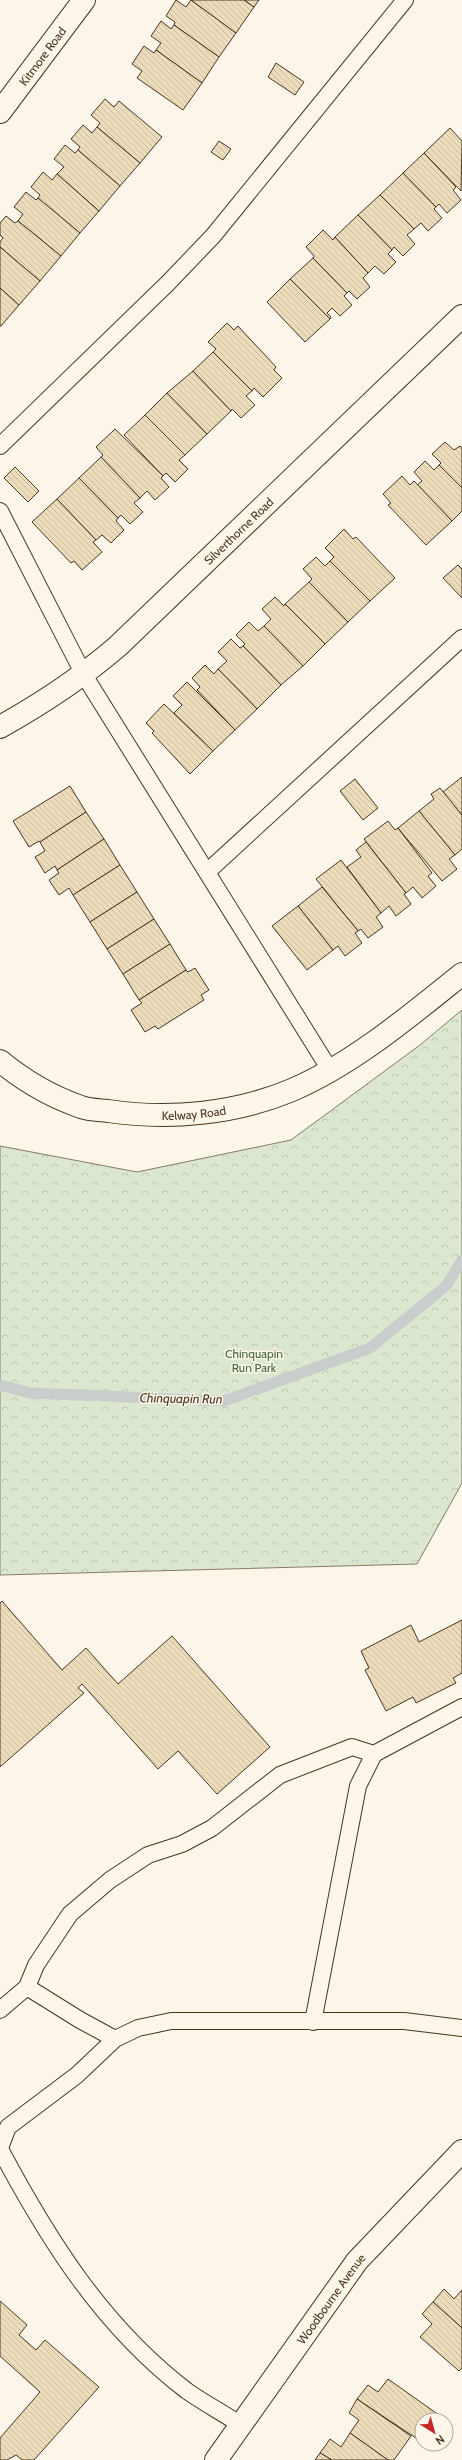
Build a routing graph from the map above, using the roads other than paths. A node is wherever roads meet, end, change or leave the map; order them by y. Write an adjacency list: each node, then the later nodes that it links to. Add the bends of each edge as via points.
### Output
1 (84, 0): 3 (street, Kitmore Road)
2 (404, 0): 5 (lane, via 213,236)
3 (0, 112)
4 (462, 316): 8 (street, Silverthorne Road, via 118,646)
5 (0, 446)
6 (0, 511): 8 (lane)
7 (462, 638): 10 (lane)
8 (84, 675): 9 (street, Silverthorne Road); 10 (lane)
9 (0, 727)
10 (207, 872): 13 (lane)
11 (462, 974): 13 (street, Kelway Road, via 383,1036)
12 (0, 1061): 13 (street, Kelway Road, via 51,1094 82,1107 135,1115 203,1113 243,1106 293,1090)
13 (330, 1070)
14 (462, 1707): 15 (lane)
15 (374, 1754): 16 (lane, via 352,1747 280,1775 212,1828 182,1844 148,1855 110,1880 70,1914 36,1965); 18 (lane, via 358,1786)
16 (27, 1987): 17 (lane); 20 (lane)
17 (0, 2010)
18 (313, 2022): 19 (lane, via 404,2021); 20 (lane, via 171,2021 138,2028)
19 (462, 2028)
20 (115, 2039): 21 (lane, via 77,2075)
21 (4, 2126): 22 (lane)
22 (0, 2148): 24 (lane, via 31,2207 99,2308 132,2344 164,2372 188,2391)
23 (462, 2151): 24 (street, Woodbourne Avenue, via 357,2261)
24 (241, 2425): 25 (street, Woodbourne Avenue)
25 (216, 2460)

